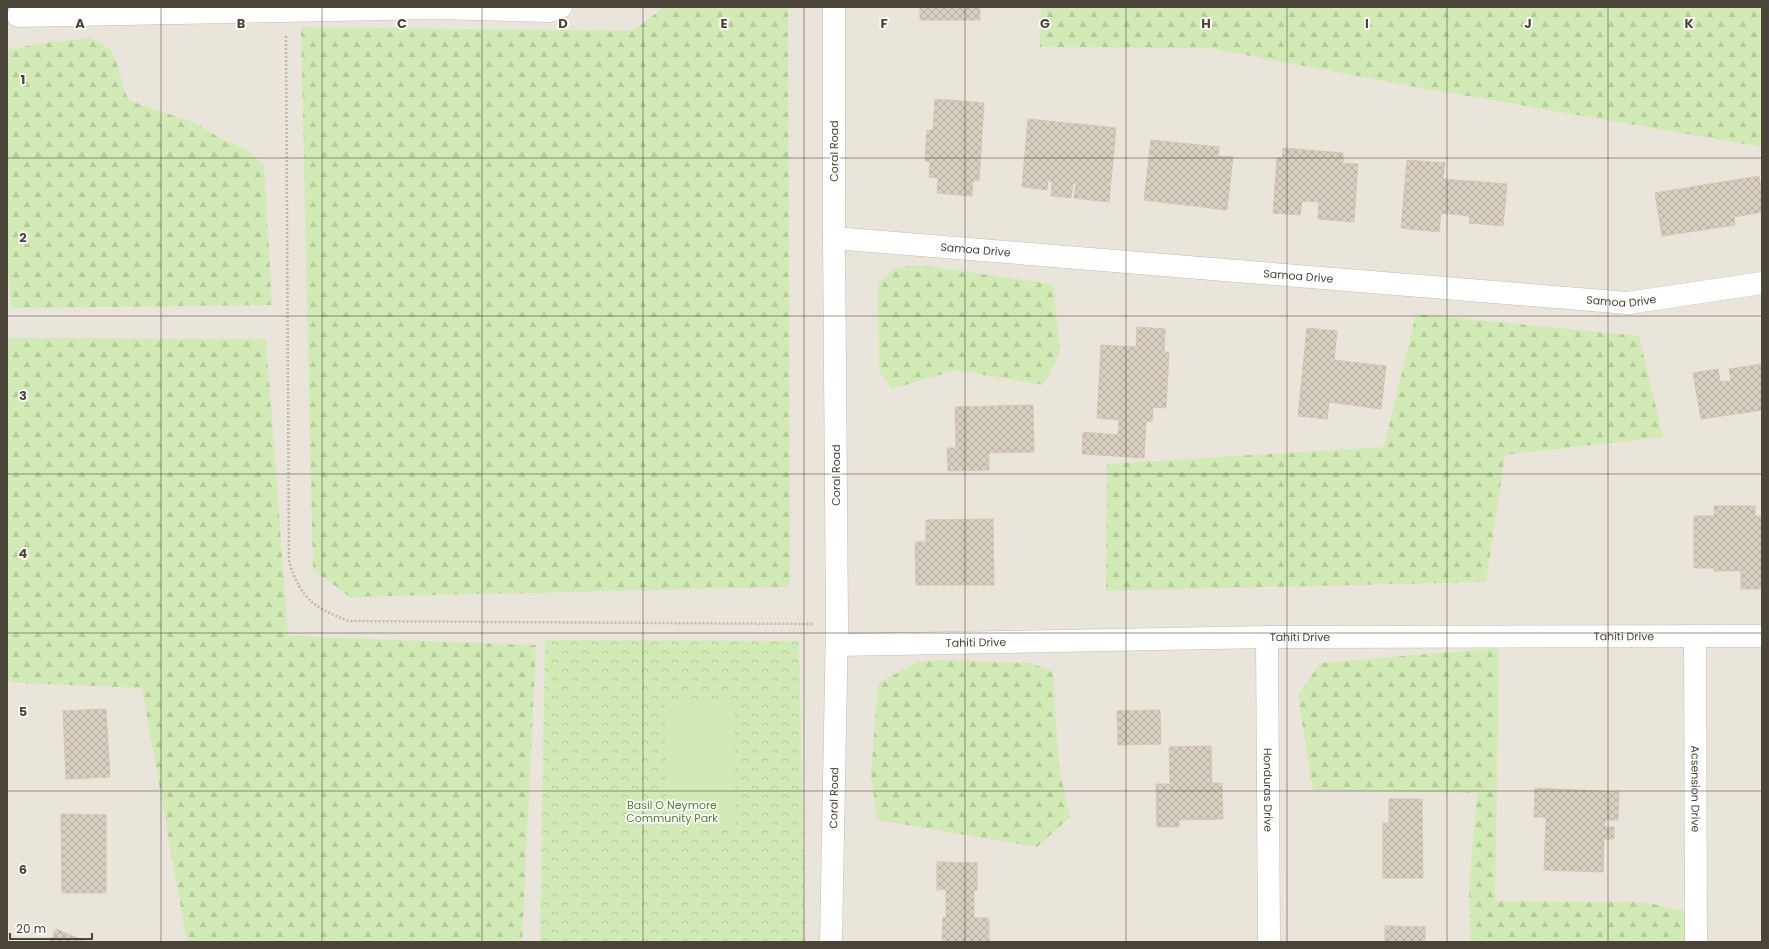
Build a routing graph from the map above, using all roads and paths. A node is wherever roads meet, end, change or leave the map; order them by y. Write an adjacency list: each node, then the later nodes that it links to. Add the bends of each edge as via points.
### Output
1 (561, 7): 3 (street, via 550,11 435,8)
2 (834, 7): 5 (street, Coral Road)
3 (286, 11): 4 (street); 7 (path, via 289,562 295,580 311,603 327,613 349,621)
4 (18, 16)
5 (834, 238): 6 (street, Samoa Drive, via 1628,303); 7 (street, Coral Road)
6 (1762, 283)
7 (837, 634): 10 (street, Tahiti Drive); 11 (street, Coral Road)
8 (1695, 636): 9 (street, Tahiti Drive); 10 (street, Tahiti Drive); 13 (street, Acsension Drive)
9 (1762, 636)
10 (1267, 637): 12 (street, Honduras Drive)
11 (831, 942)
12 (1269, 942)
13 (1696, 942)

